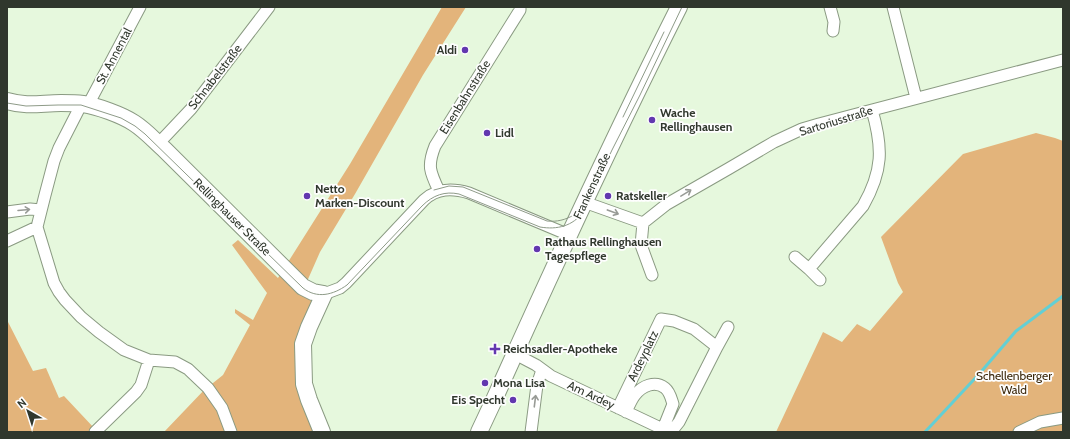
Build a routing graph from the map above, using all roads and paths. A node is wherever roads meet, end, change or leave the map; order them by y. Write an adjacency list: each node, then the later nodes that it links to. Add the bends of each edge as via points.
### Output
1 (140, 7): 11 (street, St. Annental)
2 (269, 7): 13 (street, Schnabelstraße, via 191,109)
3 (520, 7): 14 (street, Eisenbahnstraße, via 435,146 430,168)
4 (679, 7): 15 (main road, Frankenstraße)
5 (830, 7): 7 (street, via 834,22)
6 (893, 7): 9 (street)
7 (833, 31)
8 (1063, 60): 9 (street, Sartoriusstraße)
9 (916, 98): 12 (street, Sartoriusstraße)
10 (7, 101): 11 (main road, Rellinghauser Straße, via 32,105)
11 (85, 104): 13 (main road, Rellinghauser Straße, via 134,122); 16 (street, St. Annental, via 59,148)
12 (872, 110): 18 (street, Sartoriusstraße, one-way to 12, via 667,204 774,142 802,129); 23 (street, via 880,144 880,161 869,196)
13 (158, 144): 26 (main road, Rellinghauser Straße, via 303,287)
14 (439, 191): 20 (street, via 460,190 469,193); 26 (street, via 424,200 346,283)
15 (584, 202): 18 (street, one-way to 18); 20 (main road, Frankenstraße)
16 (41, 210): 17 (street, one-way to 16); 19 (street, St. Annental)
17 (7, 212)
18 (643, 223): 24 (street, via 641,245)
19 (38, 227): 21 (street); 30 (street, via 53,279 65,300 81,317 111,341 124,350)
20 (569, 235): 29 (main road, Frankenstraße)
21 (7, 241)
22 (795, 257): 23 (street)
23 (810, 269): 25 (street)
24 (652, 275)
25 (820, 280)
26 (324, 294): 37 (main road, via 303,344 304,384)
27 (728, 327): 28 (street)
28 (717, 347): 32 (street, Ardeyplatz, via 694,329 661,319); 34 (street, via 679,422)
29 (515, 354): 31 (street, Am Ardey); 38 (main road, Frankenstraße)
30 (148, 360): 35 (street, via 141,385 136,392); 36 (street, via 175,362 188,369 208,388 222,408)
31 (542, 370): 32 (street, Am Ardey); 39 (street, one-way to 31, via 537,385)
32 (622, 410): 34 (street, Am Ardey); 34 (street, Ardeyplatz, via 644,386 655,384 665,388 673,404)
33 (1063, 418): 40 (street, via 1040,422)
34 (667, 431)
35 (94, 432)
36 (231, 432)
37 (322, 432)
38 (479, 432)
39 (531, 432)
40 (1019, 432)

